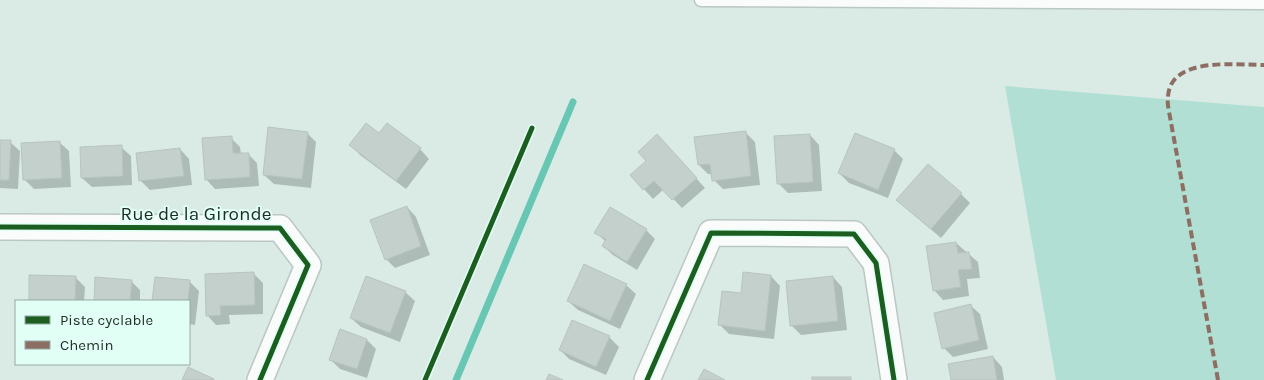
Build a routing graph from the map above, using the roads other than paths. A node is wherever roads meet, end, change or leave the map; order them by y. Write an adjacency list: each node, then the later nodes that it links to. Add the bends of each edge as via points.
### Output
1 (702, 0): 2 (lane)
2 (1264, 3)
3 (0, 227): 4 (street, Rue de la Gironde, via 280,228 308,265)
4 (260, 380)
5 (647, 380): 6 (street, via 710,233 854,234 876,262)
6 (894, 380)

